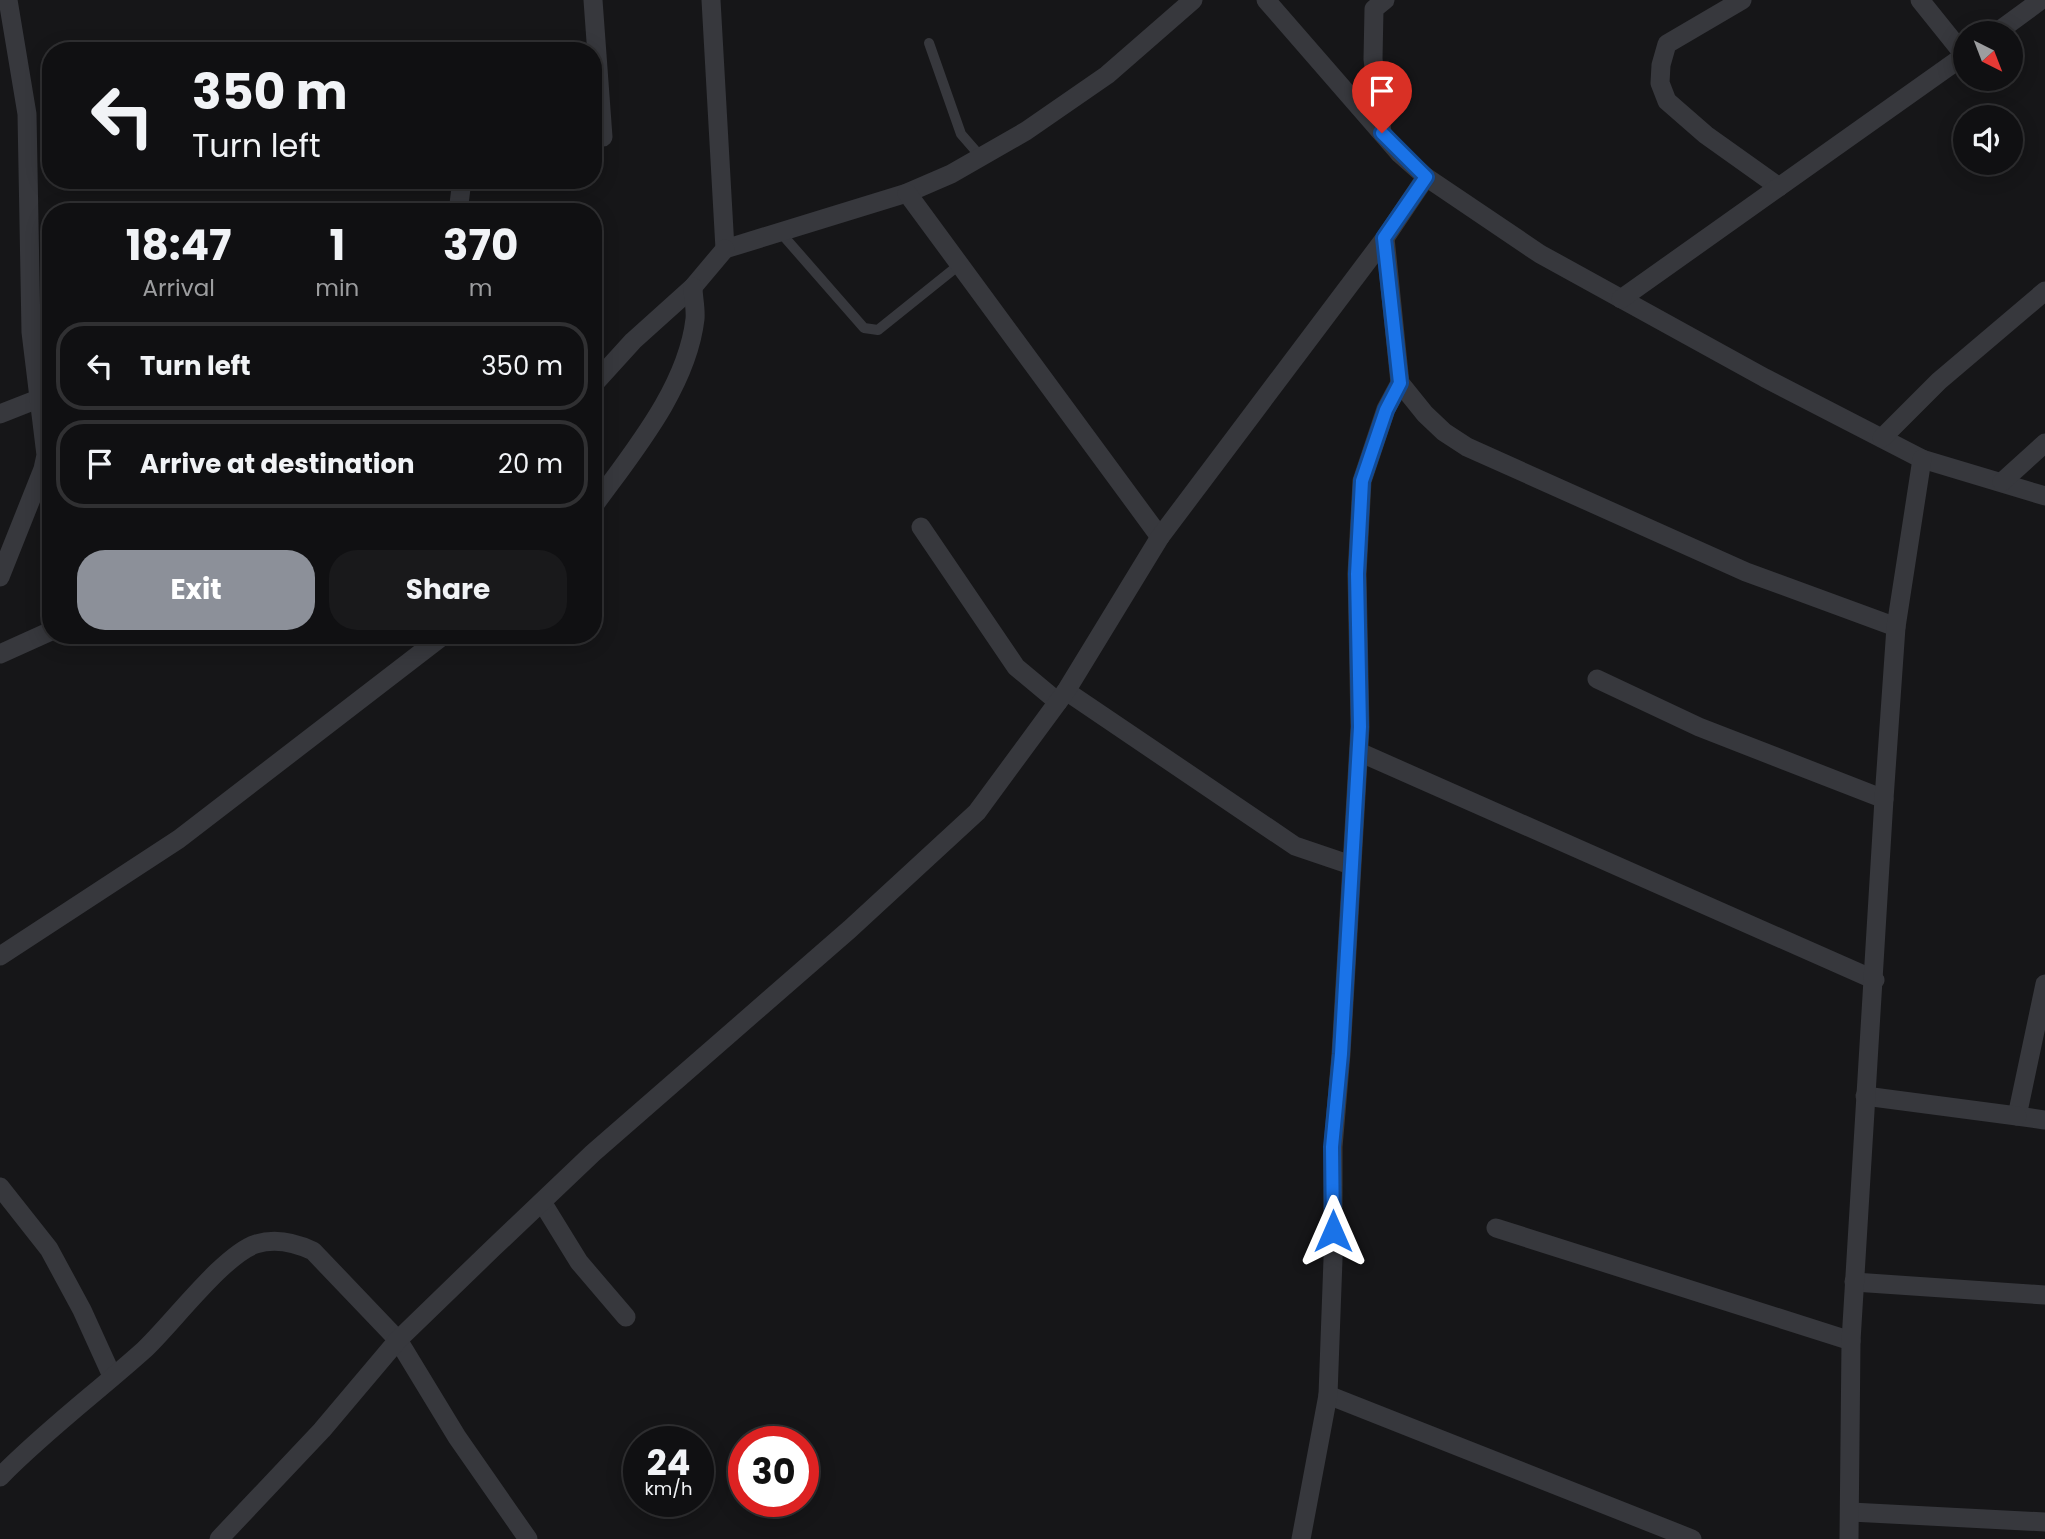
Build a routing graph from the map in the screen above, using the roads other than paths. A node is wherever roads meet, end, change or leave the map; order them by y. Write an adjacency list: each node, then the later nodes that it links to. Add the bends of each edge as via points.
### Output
1 (8, 0): 29 (street, via 27,114)
2 (593, 0): 12 (street)
3 (711, 0): 24 (street)
4 (1193, 0): 18 (street, via 1107,75)
5 (1266, 0): 16 (street)
6 (1742, 0): 20 (street, via 1667,44 1660,83 1667,101)
7 (1920, 0): 11 (street)
8 (2041, 0): 10 (street)
9 (1378, 3): 16 (street, via 1373,59)
10 (2012, 21)
11 (1953, 40)
12 (596, 42)
13 (929, 43): 18 (lane, via 961,134)
14 (1953, 64): 20 (street)
15 (602, 123): 17 (street)
16 (1382, 133): 19 (street)
17 (603, 137)
18 (981, 157): 21 (street)
19 (1426, 177): 23 (street); 28 (street, via 1540,254)
20 (1779, 187): 28 (street)
21 (906, 194): 22 (street); 25 (street)
22 (779, 232): 24 (street); 25 (lane, via 864,328 878,330)
23 (1384, 238): 32 (street); 44 (street)
24 (725, 249): 26 (street)
25 (959, 265): 44 (street)
26 (693, 287): 31 (street); 41 (street, via 695,318 671,394)
27 (2045, 291): 36 (street, via 1938,381)
28 (1620, 299): 36 (street)
29 (31, 332): 30 (street); 33 (street)
30 (42, 335)
31 (602, 376)
32 (1400, 383): 46 (street, via 1425,414 1467,447 1746,572); 52 (street, via 1362,481 1357,574)
33 (38, 400): 34 (street); 35 (street)
34 (0, 414)
35 (42, 421)
36 (1882, 438): 38 (street)
37 (2045, 443): 40 (street)
38 (1922, 459): 40 (street); 46 (street)
39 (42, 472): 45 (street)
40 (2002, 482): 42 (street)
41 (602, 495)
42 (2045, 496)
43 (920, 527): 51 (street, via 1016,667)
44 (1160, 537): 51 (street)
45 (0, 577)
46 (1896, 627): 53 (street)
47 (42, 635): 49 (street)
48 (432, 644): 55 (street, via 179,839)
49 (0, 654)
50 (1597, 679): 53 (street, via 1699,727)
51 (1062, 696): 54 (street, via 1295,846); 62 (street, via 977,812)
52 (1359, 752): 54 (street); 56 (street)
53 (1884, 799): 56 (street)
54 (1351, 865): 70 (street, via 1332,1147)
55 (0, 956)
56 (1875, 979): 58 (street)
57 (2045, 984): 59 (street)
58 (1865, 1096): 59 (street); 64 (street)
59 (2017, 1116): 60 (street)
60 (2045, 1120)
61 (0, 1187): 69 (street, via 49,1249)
62 (542, 1202): 66 (street, via 579,1262); 67 (street)
63 (1496, 1228): 68 (street)
64 (1854, 1282): 65 (street); 68 (street)
65 (2045, 1295)
66 (626, 1317)
67 (398, 1340): 69 (street, via 313,1251 298,1243 256,1244 218,1272); 74 (street, via 322,1430); 75 (street, via 457,1437)
68 (1851, 1341): 72 (street)
69 (112, 1376): 71 (street)
70 (1328, 1395): 76 (street); 77 (street)
71 (0, 1478)
72 (1851, 1512): 73 (street); 78 (street)
73 (2045, 1522)
74 (219, 1539)
75 (528, 1539)
76 (1301, 1539)
77 (1692, 1539)
78 (1849, 1539)

